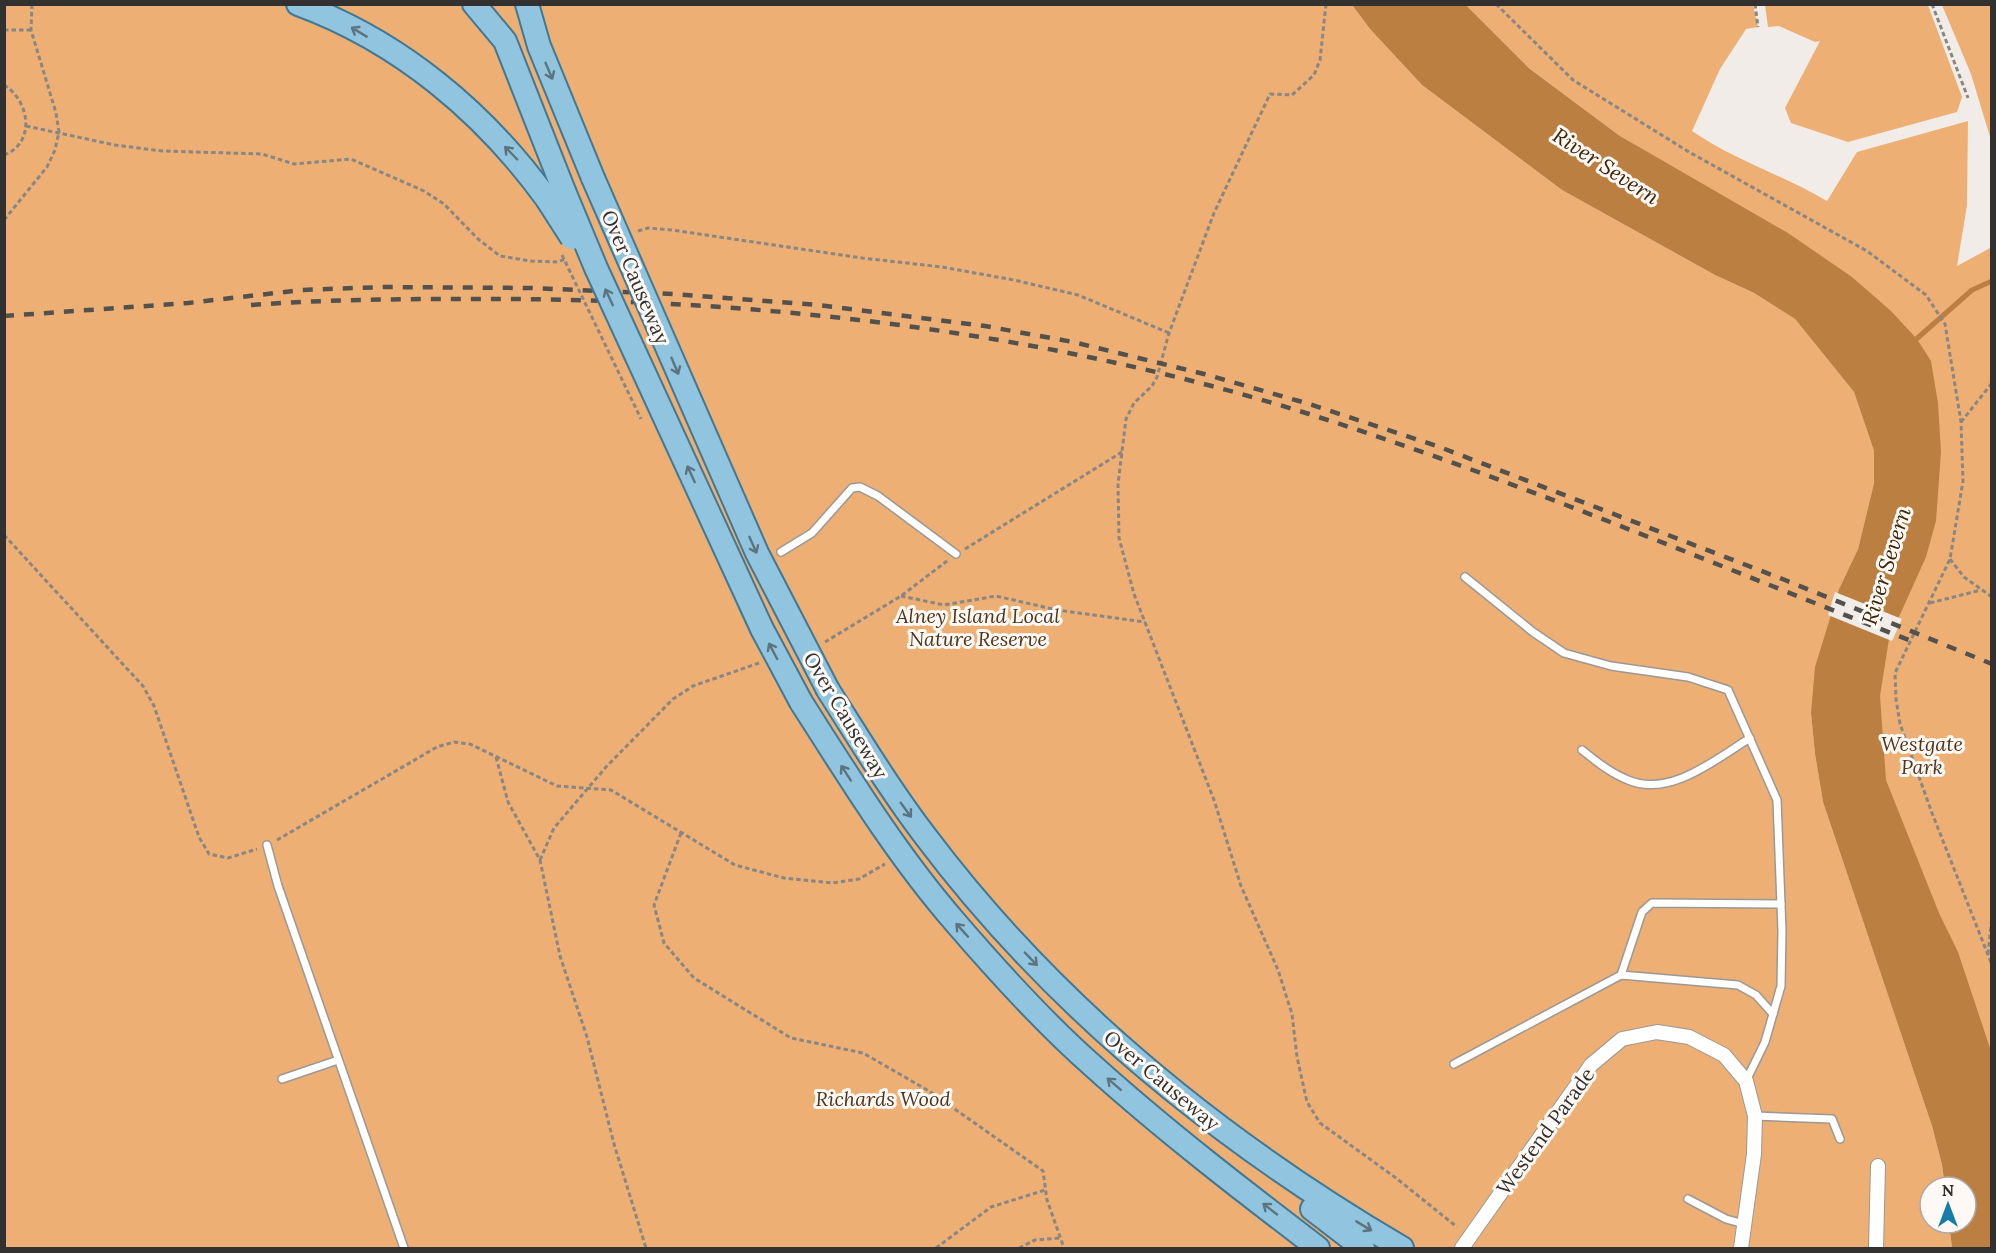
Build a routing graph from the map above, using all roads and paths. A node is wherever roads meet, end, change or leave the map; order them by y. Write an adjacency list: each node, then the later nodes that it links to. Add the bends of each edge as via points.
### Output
1 (32, 4): 11 (path)
2 (298, 4): 17 (main road, one-way to 2, via 468,109 410,62 338,19)
3 (474, 4): 17 (main road, via 505,41)
4 (527, 4): 39 (main road, Over Causeway, one-way to 39, bridge, via 538,45 593,177 757,553 828,690)
5 (1326, 4): 21 (path, via 1320,60 1314,75 1292,95 1270,94 1214,213 1169,333 1157,378 1126,418)
6 (1496, 4): 20 (path, via 1573,80 1689,152 1867,251 1926,295 1945,324)
7 (1755, 4): 9 (path)
8 (1932, 4): 13 (path)
9 (1758, 27)
10 (4, 30): 11 (path)
11 (31, 30): 15 (path)
12 (4, 85): 14 (path, via 22,104)
13 (1968, 98)
14 (26, 126): 15 (path); 16 (path, via 22,142)
15 (59, 132): 18 (path, via 47,167)
16 (4, 155)
17 (555, 195): 41 (main road, Over Causeway, one-way to 17, bridge, via 801,702 762,629 596,268 568,233)
18 (4, 220)
19 (1992, 383): 20 (path)
20 (1961, 422): 25 (path, via 1962,481)
21 (1122, 452): 24 (path); 31 (path, via 1119,538)
22 (4, 535): 40 (path, via 143,686 154,706 208,854 228,858)
23 (781, 552): 24 (lane, via 812,533 852,488 860,486)
24 (956, 555): 28 (path)
25 (1950, 559): 27 (path); 30 (path)
26 (1465, 577): 34 (lane, via 1564,653 1611,666 1688,676 1728,690)
27 (1981, 590): 29 (path); 30 (path)
28 (901, 596): 31 (path, via 944,605 996,596 1057,610); 32 (path)
29 (1992, 597)
30 (1929, 603): 45 (path, via 1895,673 1900,724)
31 (1144, 622): 61 (path, via 1214,800 1241,886 1278,970 1289,1003 1307,1102 1320,1123 1424,1199)
32 (823, 643)
33 (770, 659): 37 (path, via 704,682 673,699)
34 (1750, 738): 35 (lane, via 1682,779 1653,785 1630,782); 43 (lane, via 1777,800)
35 (1582, 750)
36 (496, 757): 37 (path, via 557,786); 40 (path, via 470,744 454,742 437,747); 42 (path, via 508,802)
37 (587, 789): 38 (path, via 611,790); 42 (path, via 554,828)
38 (681, 832): 41 (path, via 735,865 784,878 823,882 859,879); 57 (path, via 654,905 664,943 694,978 791,1038 863,1053 929,1091 1043,1171)
39 (926, 838): 41 (main road); 54 (main road, Over Causeway, one-way to 54, via 997,923 1100,1029)
40 (267, 845): 49 (lane)
41 (903, 854): 67 (main road, Over Causeway, one-way to 41, via 1091,1065 953,920)
42 (540, 860): 63 (path, via 560,956 587,1037)
43 (1781, 904): 47 (lane, via 1652,903 1642,912); 48 (lane, via 1781,986)
44 (1992, 916): 45 (path)
45 (1988, 955): 46 (path)
46 (1992, 965)
47 (1621, 975): 48 (lane, via 1738,985 1756,994); 50 (lane)
48 (1773, 1014): 52 (lane, via 1765,1042)
49 (338, 1059): 51 (lane); 62 (lane)
50 (1454, 1064)
51 (282, 1078)
52 (1746, 1081): 53 (street, Westend Parade); 61 (street, Westend Parade, via 1724,1055 1689,1036 1657,1032 1622,1039 1591,1065)
53 (1755, 1116): 55 (lane, via 1832,1119); 59 (street, Westend Parade)
54 (1223, 1131): 68 (main road, via 1248,1159); 69 (main road, Over Causeway, one-way to 69, via 1339,1211)
55 (1840, 1139)
56 (1878, 1166): 71 (street)
57 (1045, 1190): 60 (path); 64 (path, via 991,1207)
58 (1688, 1199): 59 (lane)
59 (1744, 1224): 70 (street, Westend Parade)
60 (1060, 1238): 65 (path, via 1035,1240); 66 (path)
61 (1465, 1243)
62 (404, 1248)
63 (646, 1248)
64 (936, 1248)
65 (1019, 1248)
66 (1064, 1248)
67 (1317, 1248)
68 (1363, 1248)
69 (1402, 1248)
70 (1741, 1248)
71 (1876, 1248)

